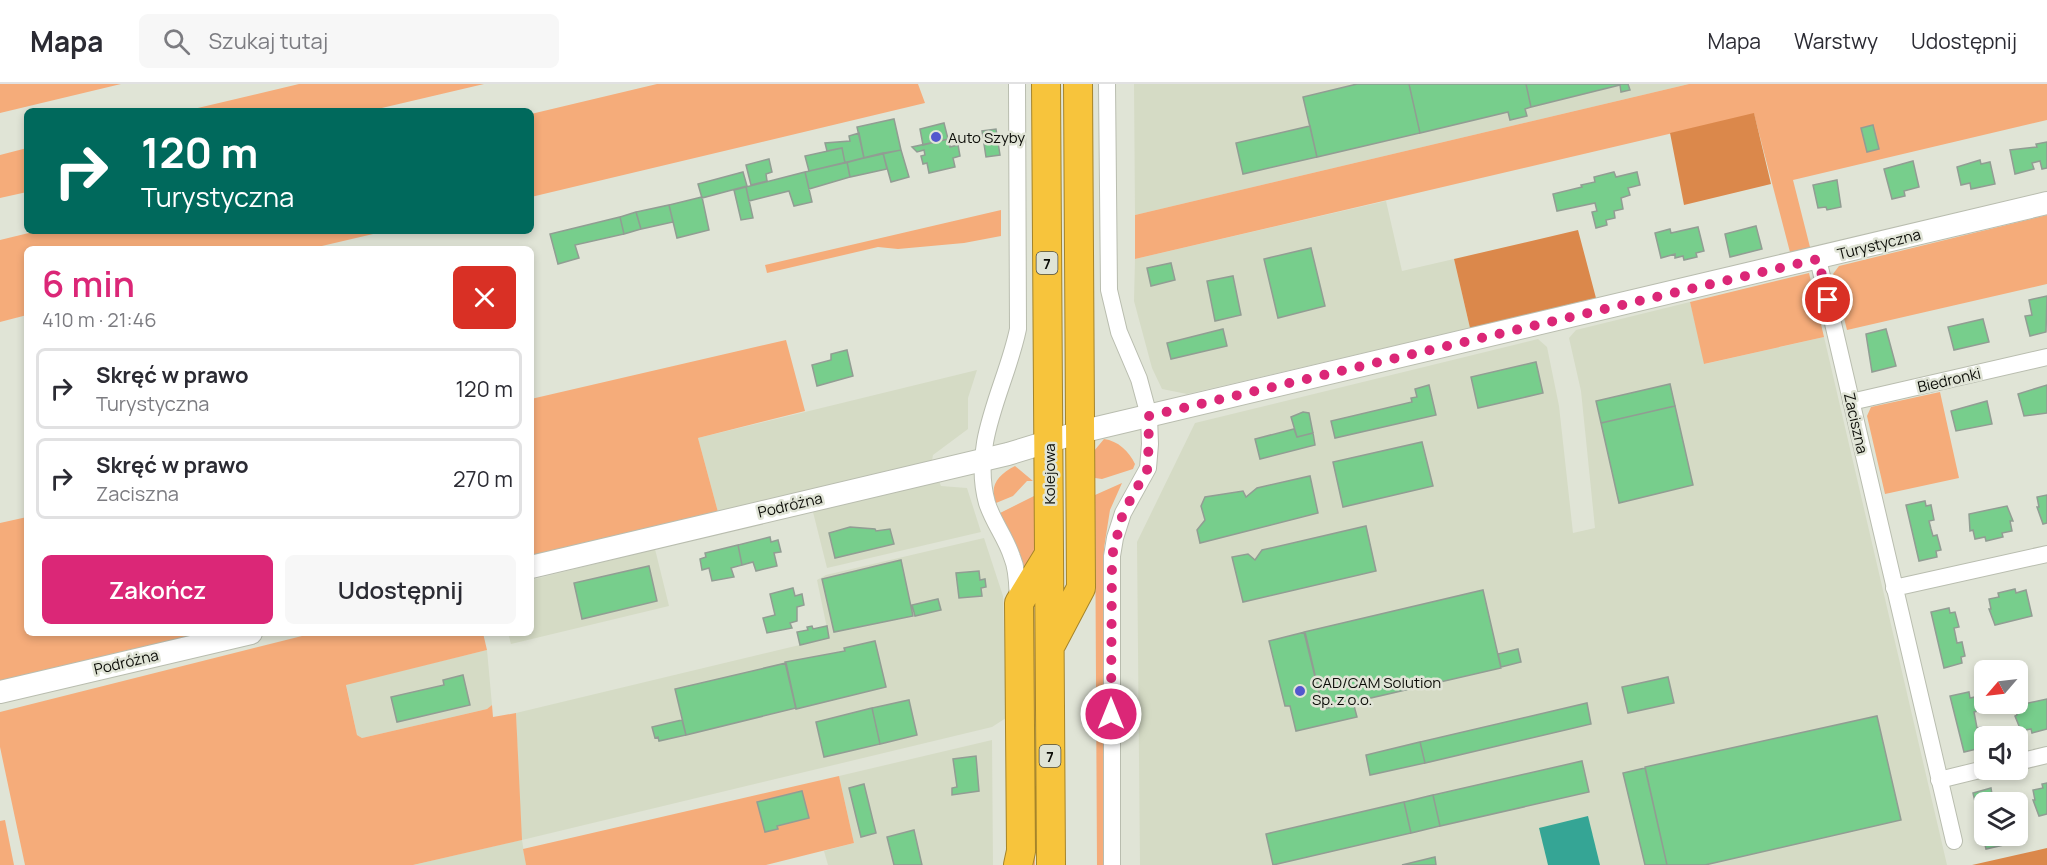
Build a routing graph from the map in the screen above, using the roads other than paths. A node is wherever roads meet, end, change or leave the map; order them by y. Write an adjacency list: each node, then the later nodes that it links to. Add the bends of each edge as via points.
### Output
1 (1017, 84): 12 (street, via 1018,329 1012,358 987,427)
2 (1046, 84): 11 (highway, Kolejowa / 7)
3 (1078, 84): 10 (highway, Kolejowa / 7)
4 (1107, 84): 9 (street, via 1109,291)
5 (2047, 203): 6 (street, Turystyczna)
6 (1818, 259): 8 (street, Zaciszna); 9 (street, Turystyczna)
7 (2047, 357): 8 (street, Biedronki)
8 (1851, 402): 16 (street, Zaciszna)
9 (1149, 416): 10 (street, Turystyczna); 28 (street, via 1148,468 1123,513 1112,556)
10 (1080, 432): 11 (street, Turystyczna); 19 (highway, Kolejowa / 7, via 1081,588)
11 (1048, 442): 12 (street, Podróżna); 13 (highway, Kolejowa / 7)
12 (983, 459): 15 (street, Podróżna); 17 (street, via 987,502 1012,557)
13 (1049, 554): 17 (highway); 19 (highway, Kolejowa / 7)
14 (2047, 554): 16 (street)
15 (534, 566)
16 (1894, 588): 24 (street, Zaciszna)
17 (1018, 603): 26 (highway)
18 (238, 636): 20 (street, Podróżna)
19 (1050, 648): 27 (highway, Kolejowa / 7)
20 (0, 692)
21 (2047, 755): 22 (street)
22 (2028, 760)
23 (1974, 771): 24 (street)
24 (1939, 780): 25 (street, Zaciszna)
25 (1953, 841)
26 (1018, 865)
27 (1051, 865)
28 (1112, 865)

